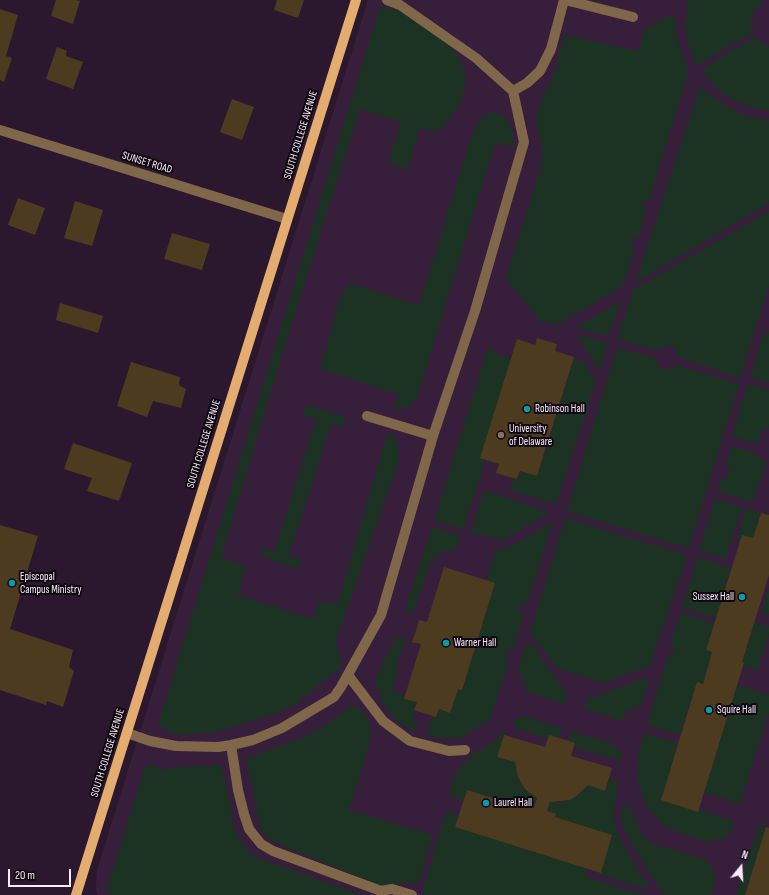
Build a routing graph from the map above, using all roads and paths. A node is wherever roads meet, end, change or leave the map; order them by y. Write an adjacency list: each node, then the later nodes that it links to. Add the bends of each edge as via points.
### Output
1 (356, 0): 7 (main road, SOUTH COLLEGE AVENUE)
2 (387, 0): 5 (street, via 400,5 476,58)
3 (564, 0): 4 (street); 5 (street, via 551,49 540,71)
4 (633, 17)
5 (513, 91): 9 (street, via 524,142 477,303)
6 (0, 130): 7 (street, SUNSET ROAD)
7 (287, 219): 11 (main road, SOUTH COLLEGE AVENUE)
8 (367, 416): 9 (street)
9 (433, 436): 10 (street, via 381,615)
10 (348, 675): 12 (street, via 334,697 282,728); 13 (street, via 383,721 410,741 449,751)
11 (127, 733): 12 (street, via 176,746); 14 (main road, SOUTH COLLEGE AVENUE)
12 (231, 746): 15 (street, via 244,814 249,829 261,844 273,851 381,891 392,889)
13 (465, 750)
14 (76, 895)
15 (412, 895)

